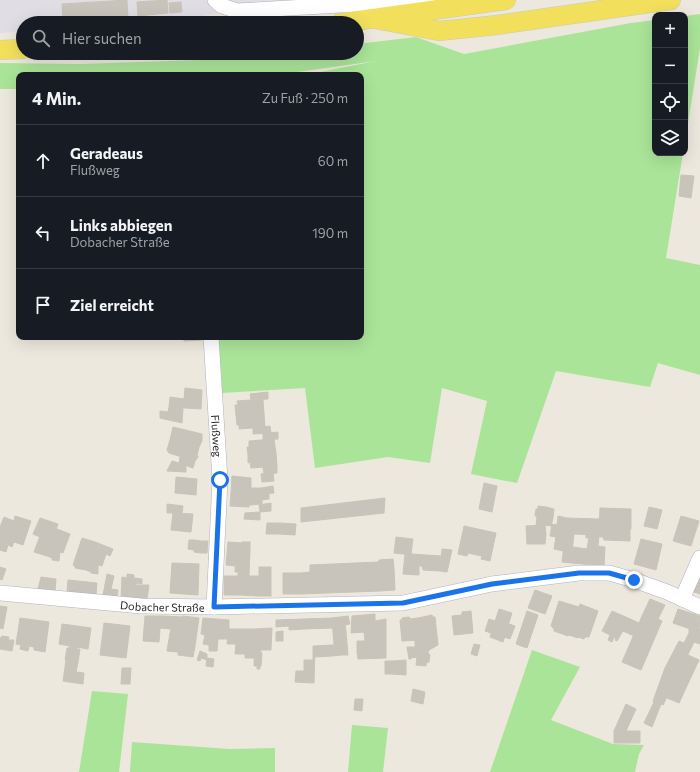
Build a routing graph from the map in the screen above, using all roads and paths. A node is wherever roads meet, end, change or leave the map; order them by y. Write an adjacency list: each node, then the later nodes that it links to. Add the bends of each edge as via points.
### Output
1 (215, 0): 2 (street, via 222,6 237,11)
2 (428, 0): 5 (main road)
3 (506, 0): 5 (main road)
4 (671, 0): 6 (main road, via 439,31)
5 (395, 15): 6 (main road)
6 (375, 19): 7 (main road)
7 (364, 20)
8 (16, 49): 9 (main road)
9 (0, 50)
10 (211, 340): 14 (street, Flußweg, via 220,480)
11 (700, 558): 13 (street)
12 (0, 593): 14 (street, Dobacher Straße, via 140,606)
13 (682, 599): 14 (street, Dobacher Straße, via 609,573 579,573 492,584 403,603); 15 (street, Dobacher Straße)
14 (214, 607)
15 (700, 607)

